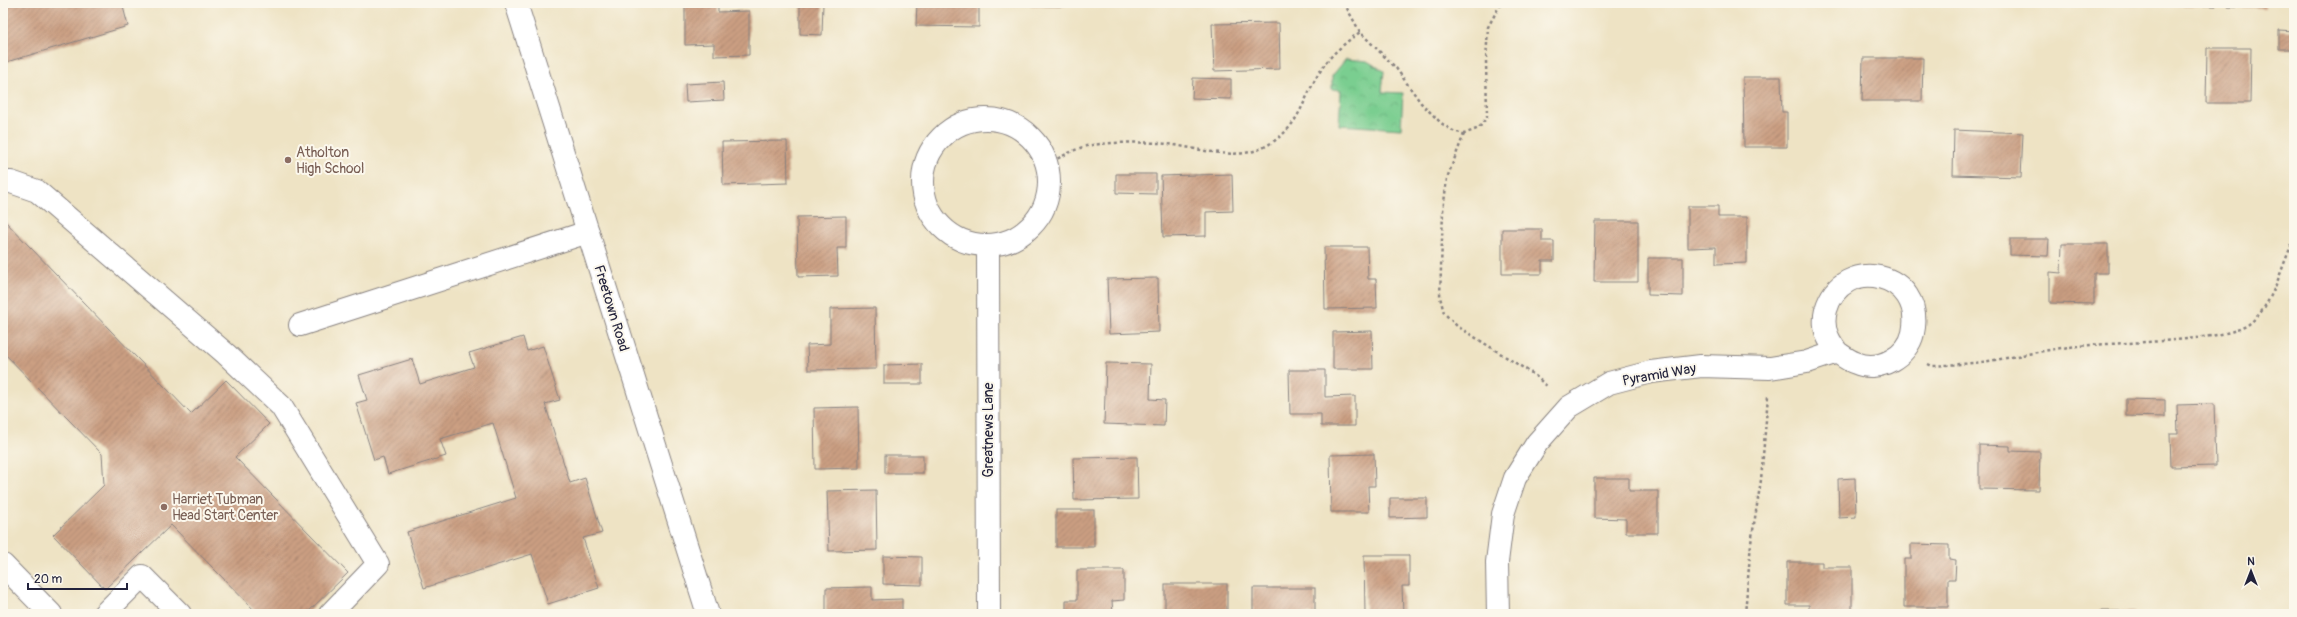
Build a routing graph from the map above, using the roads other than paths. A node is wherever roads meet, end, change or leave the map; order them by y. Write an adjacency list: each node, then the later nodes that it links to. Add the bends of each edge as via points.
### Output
1 (516, 3): 3 (street, Freetown Road)
2 (3, 182): 11 (street, via 11,182 37,191 226,354 281,406 378,564)
3 (588, 232): 5 (street); 12 (street, Freetown Road)
4 (988, 245): 4 (street, via 1011,240 1032,226 1043,211 1050,190 1047,164 1039,147 1026,132 1013,124 987,118 964,123 949,131 935,144 926,161 923,184 931,211 948,232 966,242); 13 (street, Greatnews Lane)
5 (300, 325)
6 (1837, 352): 6 (street, via 1827,336 1824,325 1828,302 1846,282 1860,276 1881,276 1896,283 1905,291 1912,303 1916,320 1911,341 1902,354 1890,362 1875,366 1856,364); 14 (street, Pyramid Way, via 1807,362 1770,368 1701,366 1651,372 1609,382 1569,407 1537,443 1515,478 1503,514 1497,562)
7 (3, 565): 8 (street)
8 (51, 614)
9 (104, 614): 10 (street, via 142,576)
10 (180, 614)
11 (330, 614)
12 (708, 614)
13 (989, 614)
14 (1498, 614)

